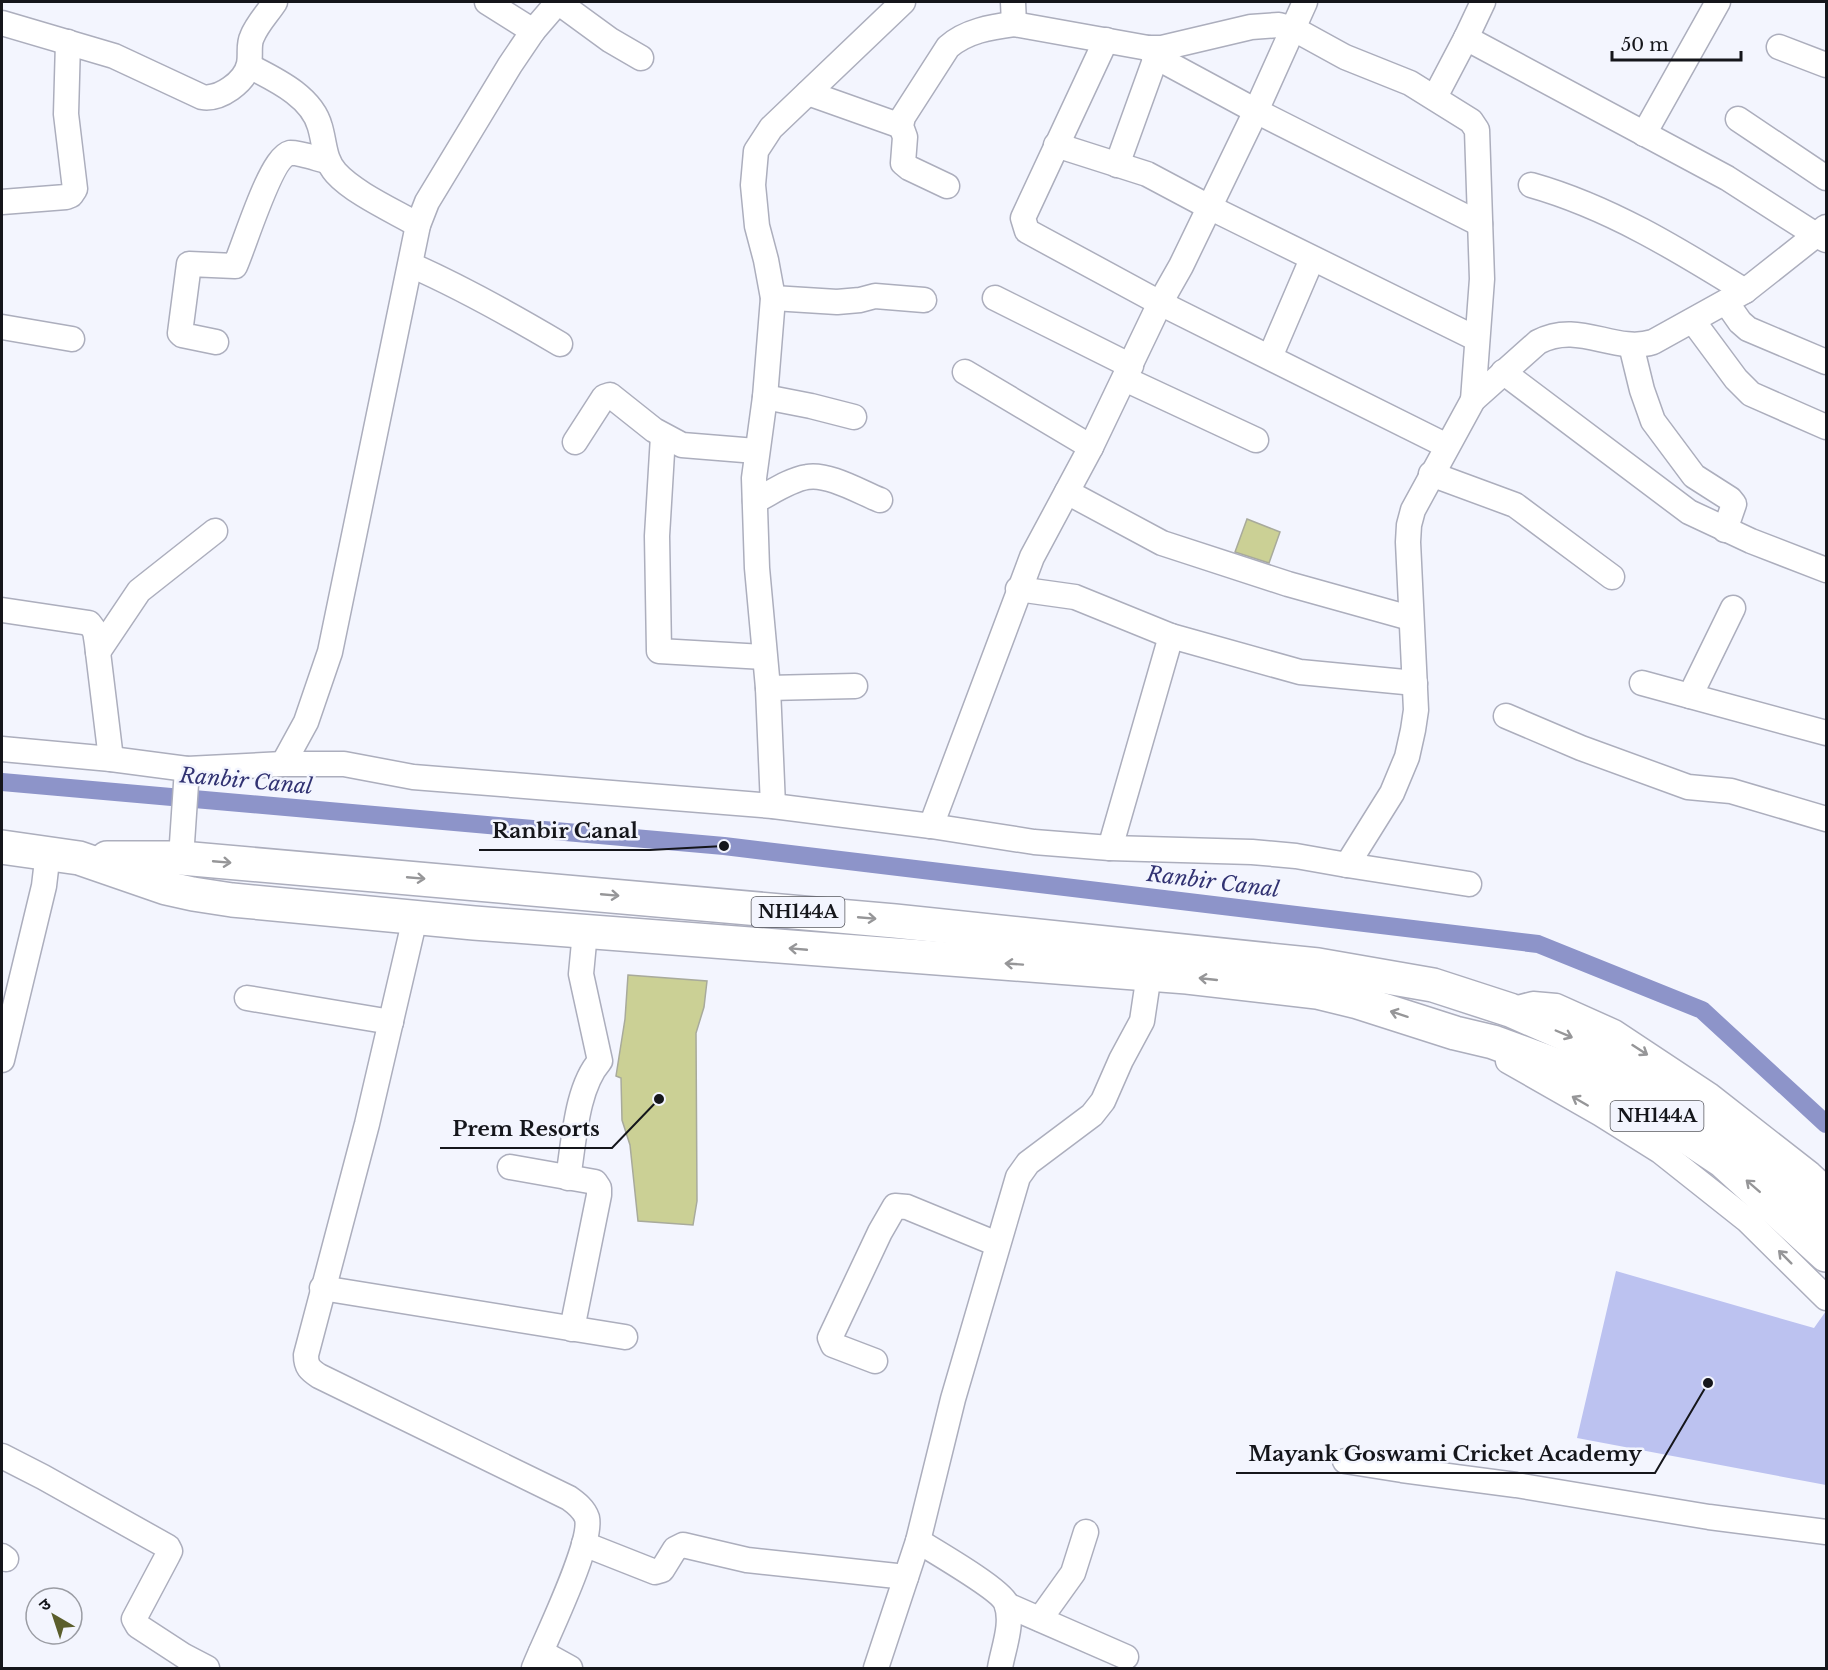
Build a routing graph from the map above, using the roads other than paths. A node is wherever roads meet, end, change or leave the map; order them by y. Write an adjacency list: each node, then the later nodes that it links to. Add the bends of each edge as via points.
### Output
1 (275, 2): 18 (street, via 251,38)
2 (487, 2): 10 (street)
3 (903, 2): 19 (street)
4 (1305, 2): 9 (street)
5 (1483, 2): 11 (street)
6 (1718, 2): 24 (street)
7 (1013, 13): 12 (street); 23 (street, via 963,35 948,47 908,108)
8 (2, 23): 13 (street)
9 (1293, 29): 15 (street, via 1265,25); 20 (street); 21 (street)
10 (533, 31): 16 (street, via 558,2); 34 (street, via 438,183)
11 (1466, 38): 20 (street); 24 (street)
12 (1106, 40): 15 (street); 25 (street)
13 (68, 42): 18 (street, via 114,56 202,97 226,91); 31 (street, via 66,114 75,189 66,197)
14 (1779, 47): 17 (street)
15 (1152, 52): 21 (street); 27 (street)
16 (641, 58)
17 (1827, 64)
18 (249, 66): 26 (street, via 278,81 317,116)
19 (808, 93): 23 (street); 39 (street, via 767,133 756,151 753,204)
20 (1435, 97): 33 (street, via 1471,121 1477,130)
21 (1256, 111): 32 (street); 33 (street)
22 (1738, 119): 28 (street)
23 (901, 126): 30 (street, via 905,137 903,163)
24 (1644, 134): 35 (street)
25 (1056, 145): 27 (street); 42 (street, via 1023,218 1027,231)
26 (327, 161): 34 (street, via 347,183); 47 (street, via 292,153 285,156 260,197 235,266 189,264 180,333)
27 (1117, 165): 32 (street, via 1147,174)
28 (1827, 178)
29 (1531, 185): 38 (street, via 1610,214 1661,240)
30 (947, 186)
31 (2, 202)
32 (1209, 207): 36 (street); 42 (street)
33 (1480, 224): 46 (street, via 1482,279)
34 (418, 225): 37 (street)
35 (1823, 234): 38 (street)
36 (1312, 259): 46 (street); 50 (street)
37 (411, 265): 48 (street, via 459,287); 89 (street, via 330,652 306,722)
38 (1736, 297): 43 (street); 51 (street, via 1740,322 1748,329)
39 (773, 298): 41 (street, via 837,302 875,296); 55 (street)
40 (995, 298): 53 (street)
41 (924, 300)
42 (1160, 303): 50 (street); 53 (street)
43 (1693, 321): 49 (street, via 1653,342); 58 (street, via 1751,394)
44 (2, 327): 45 (street)
45 (72, 339)
46 (1477, 339): 56 (street)
47 (216, 342)
48 (560, 344)
49 (1631, 345): 54 (street, via 1558,334 1538,342); 69 (street, via 1653,421 1694,476 1734,504)
50 (1270, 357): 62 (street)
51 (1827, 362)
52 (965, 372): 63 (street)
53 (1128, 372): 60 (street); 63 (street)
54 (1503, 372): 56 (street); 69 (street, via 1663,495)
55 (765, 397): 57 (street); 64 (street)
56 (1473, 400): 62 (street)
57 (854, 417)
58 (1827, 427)
59 (663, 436): 61 (street, via 607,395); 64 (street, via 682,445); 79 (street, via 657,536 659,651)
60 (1256, 440)
61 (575, 442)
62 (1447, 446): 65 (street)
63 (1091, 447): 66 (street)
64 (756, 451): 68 (street)
65 (1431, 474): 72 (street, via 1515,505); 76 (street, via 1409,525)
66 (1067, 492): 73 (street); 76 (street, via 1162,543)
67 (880, 500): 68 (street, via 813,476)
68 (755, 501): 79 (street)
69 (1725, 530): 71 (street)
70 (215, 531): 78 (street, via 139,591)
71 (1827, 570)
72 (1612, 577)
73 (1018, 589): 77 (street, via 1075,597); 93 (street)
74 (1733, 608): 84 (street)
75 (2, 610): 78 (street, via 89,623)
76 (1410, 618): 80 (street)
77 (1171, 636): 80 (street, via 1300,672); 95 (street)
78 (98, 652): 88 (street)
79 (764, 657): 83 (street)
80 (1415, 682): 99 (street, via 1416,710 1407,757 1384,809)
81 (1642, 684): 84 (street)
82 (855, 686): 83 (street)
83 (768, 688): 91 (street)
84 (1690, 696): 86 (street)
85 (1506, 716): 92 (street, via 1688,787 1731,790)
86 (1827, 733)
87 (2, 749): 88 (street)
88 (111, 759): 90 (street)
89 (283, 764): 90 (street); 91 (street, via 345,764 413,777)
90 (187, 778): 98 (street)
91 (773, 806): 93 (street)
92 (1827, 819)
93 (931, 826): 95 (street, via 1034,842)
94 (2, 847): 96 (highway, NH144A)
95 (1110, 848): 99 (street, via 1252,852)
96 (48, 852): 97 (highway, NH144A); 108 (street, via 44,886)
97 (79, 858): 98 (highway, NH144A); 101 (highway, via 193,894)
98 (181, 858): 105 (highway, NH144A, one-way to 105, via 895,921 1318,965 1433,985)
99 (1347, 865): 100 (street)
100 (1469, 884)
101 (415, 918): 102 (highway); 106 (street)
102 (585, 932): 103 (highway, one-way to 102); 110 (street, via 581,974 600,1061 584,1092)
103 (1149, 974): 107 (highway, one-way to 103, via 1317,992); 113 (street, via 1142,1021 1103,1101 1092,1115 1021,1171)
104 (247, 998): 106 (street)
105 (1510, 1010): 111 (street, one-way to 111, via 1533,1004 1556,1006 1614,1032 1709,1095); 112 (highway, NH144A, one-way to 112, via 1612,1055 1653,1079 1767,1164)
106 (391, 1022): 115 (street)
107 (1455, 1033): 114 (highway, NH144A, one-way to 107, via 1723,1161 1630,1099 1553,1062); 116 (street, one-way to 107, via 1747,1220 1660,1151 1528,1071)
108 (3, 1047)
109 (510, 1167): 110 (street)
110 (568, 1178): 117 (street, via 595,1182 599,1188)
111 (1827, 1189)
112 (1827, 1222)
113 (997, 1244): 119 (street, via 907,1207 895,1206 830,1338 833,1345); 124 (street)
114 (1827, 1255)
115 (322, 1288): 117 (street); 125 (street, via 306,1355 309,1370 569,1497 583,1510 587,1520)
116 (1827, 1298)
117 (572, 1329): 118 (street)
118 (625, 1337)
119 (874, 1360)
120 (2, 1456): 131 (street, via 168,1547 170,1551 135,1615 135,1622)
121 (1345, 1461): 123 (street)
122 (1086, 1532): 128 (street, via 1073,1573)
123 (1827, 1532)
124 (918, 1541): 126 (street); 127 (street, via 990,1588)
125 (584, 1544): 126 (street, via 655,1572 662,1570 675,1549 683,1545 747,1560); 130 (street)
126 (906, 1577): 133 (street)
127 (1007, 1605): 128 (street); 134 (street)
128 (1040, 1620): 129 (street)
129 (1126, 1657)
130 (537, 1660): 132 (street)
131 (207, 1668)
132 (570, 1668)
133 (876, 1668)
134 (1000, 1668)

